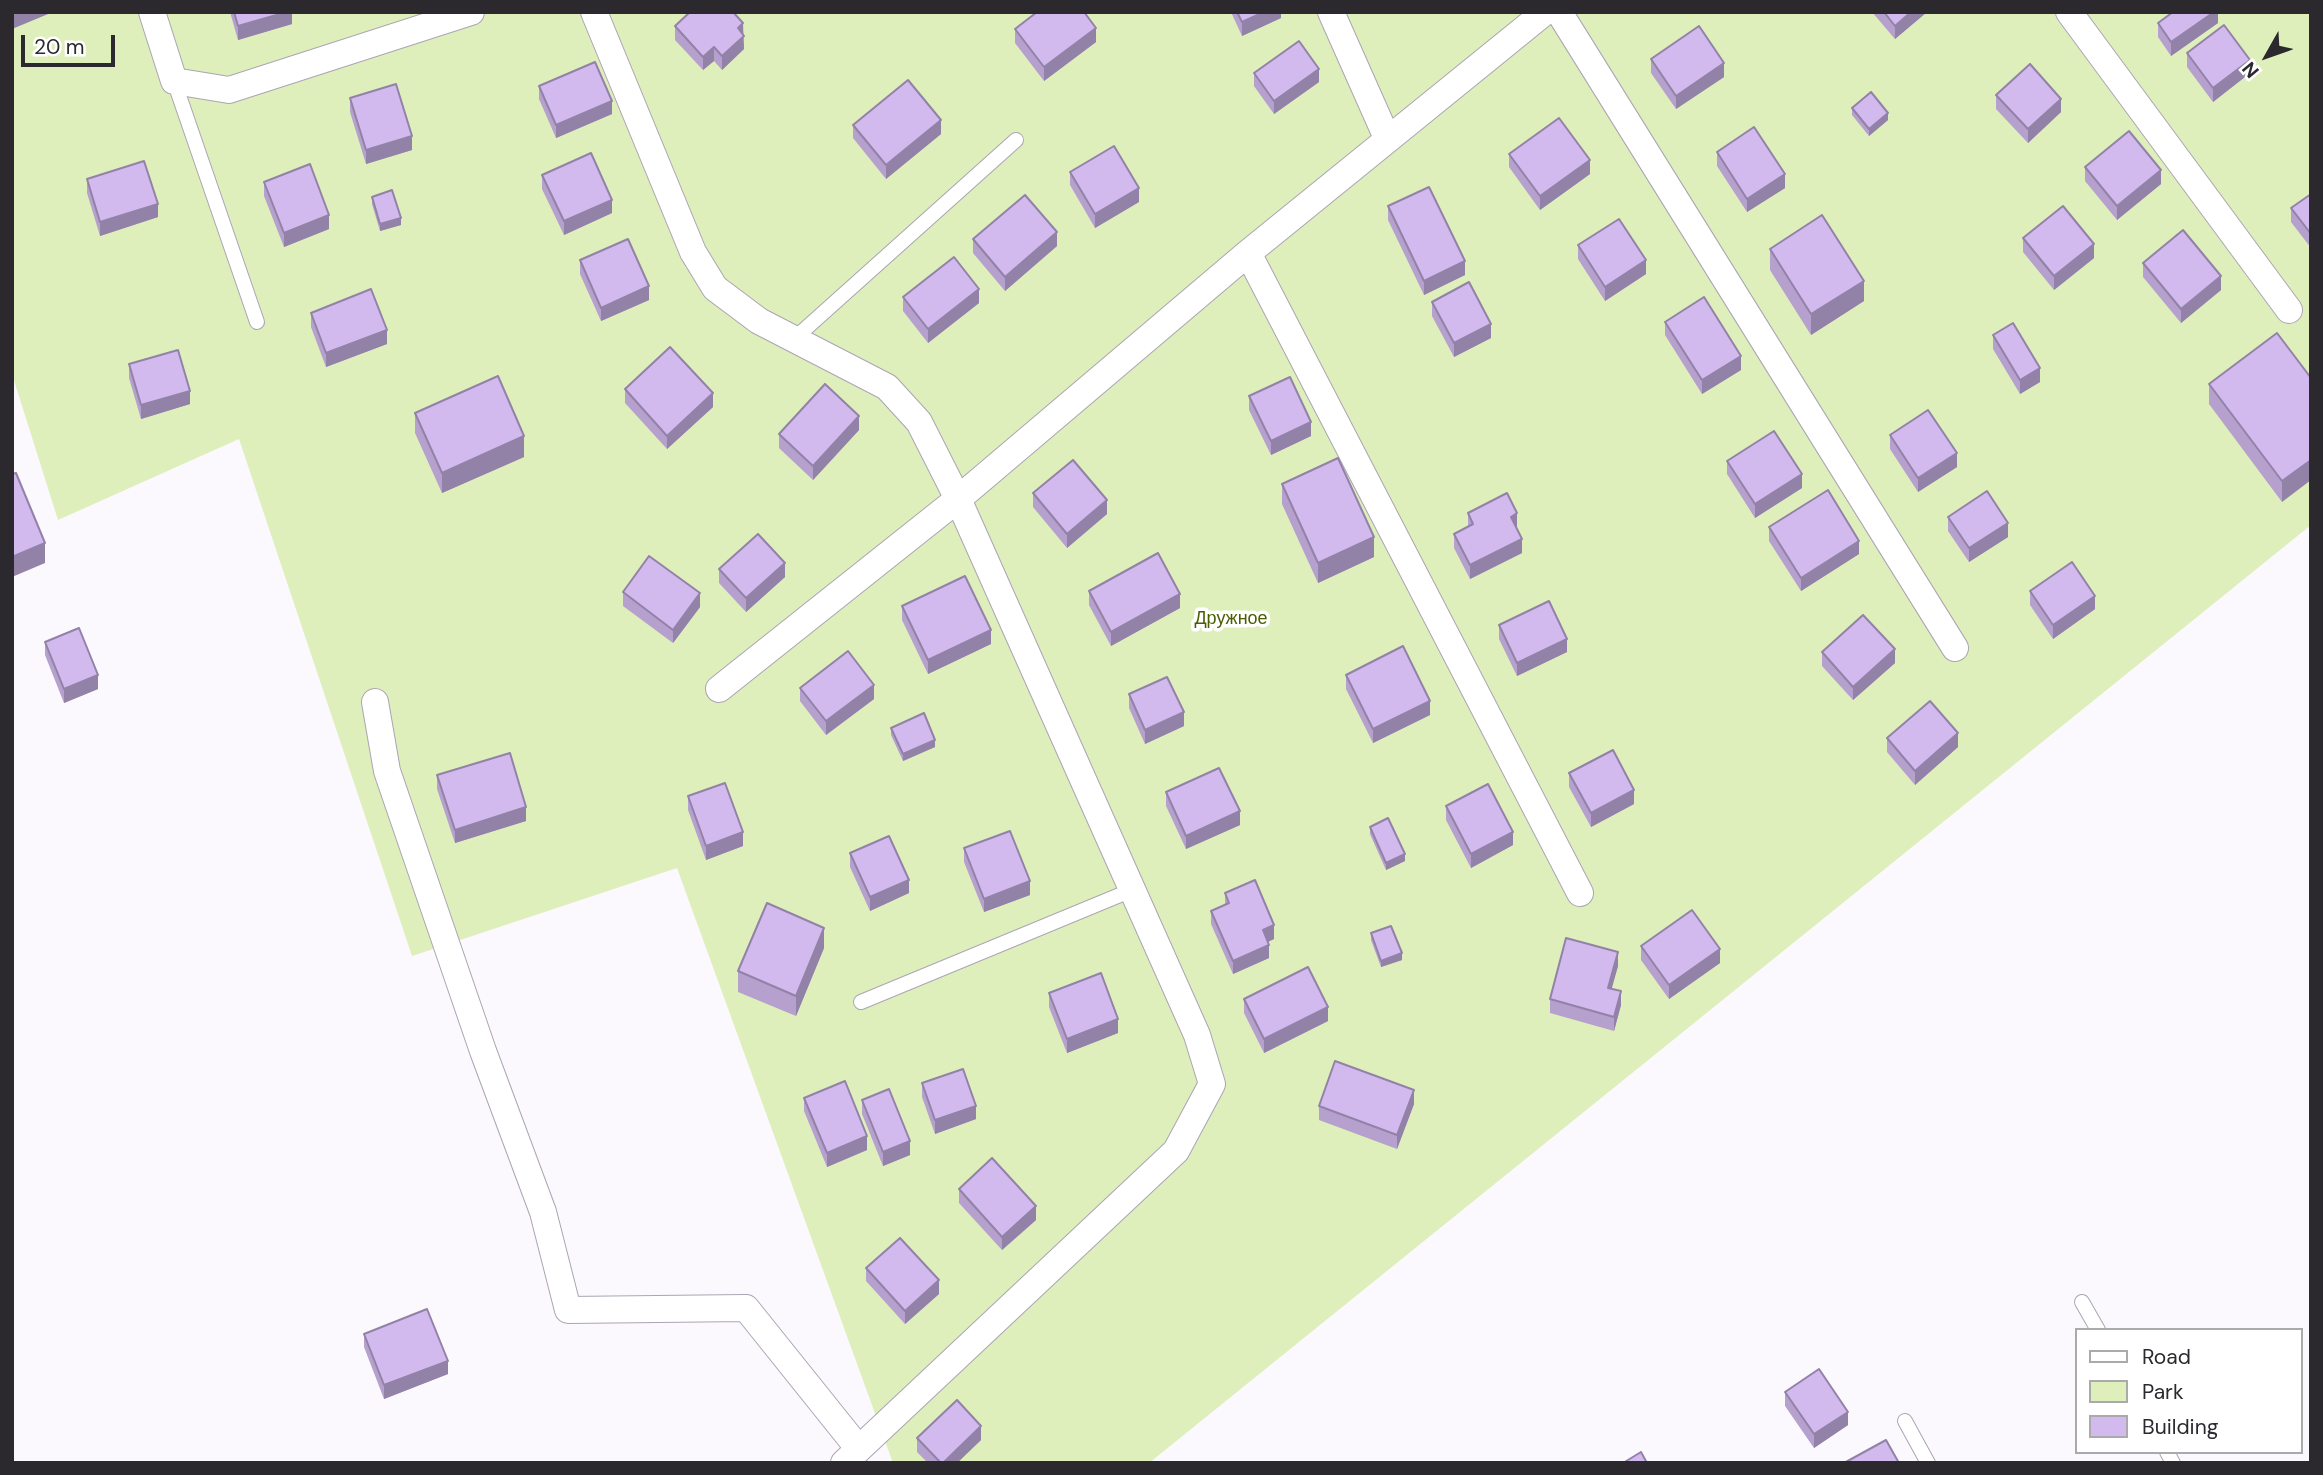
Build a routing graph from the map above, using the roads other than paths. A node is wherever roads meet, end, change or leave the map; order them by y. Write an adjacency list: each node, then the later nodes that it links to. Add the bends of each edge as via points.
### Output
1 (152, 12): 8 (street)
2 (471, 12): 8 (street, via 229,90)
3 (594, 12): 14 (street, via 693,253 715,288 759,321)
4 (1331, 12): 9 (street)
5 (1545, 12): 9 (street)
6 (1559, 12): 16 (street)
7 (2069, 12): 12 (street)
8 (174, 81): 13 (lane)
9 (1387, 138): 11 (street)
10 (1016, 140): 14 (lane)
11 (1248, 253): 15 (street); 20 (street)
12 (2289, 310)
13 (257, 323)
14 (794, 339): 15 (street, via 887,387 919,422)
15 (958, 499): 17 (street); 19 (street)
16 (1955, 648)
17 (719, 689)
18 (374, 702): 25 (street, via 387,771 543,1212 568,1310 746,1308)
19 (1132, 890): 21 (lane); 25 (street, via 1197,1035 1212,1084 1176,1151)
20 (1580, 893)
21 (861, 1002)
22 (2082, 1301): 23 (lane)
23 (2097, 1328)
24 (1905, 1421): 26 (lane)
25 (851, 1456)
26 (1928, 1463)

